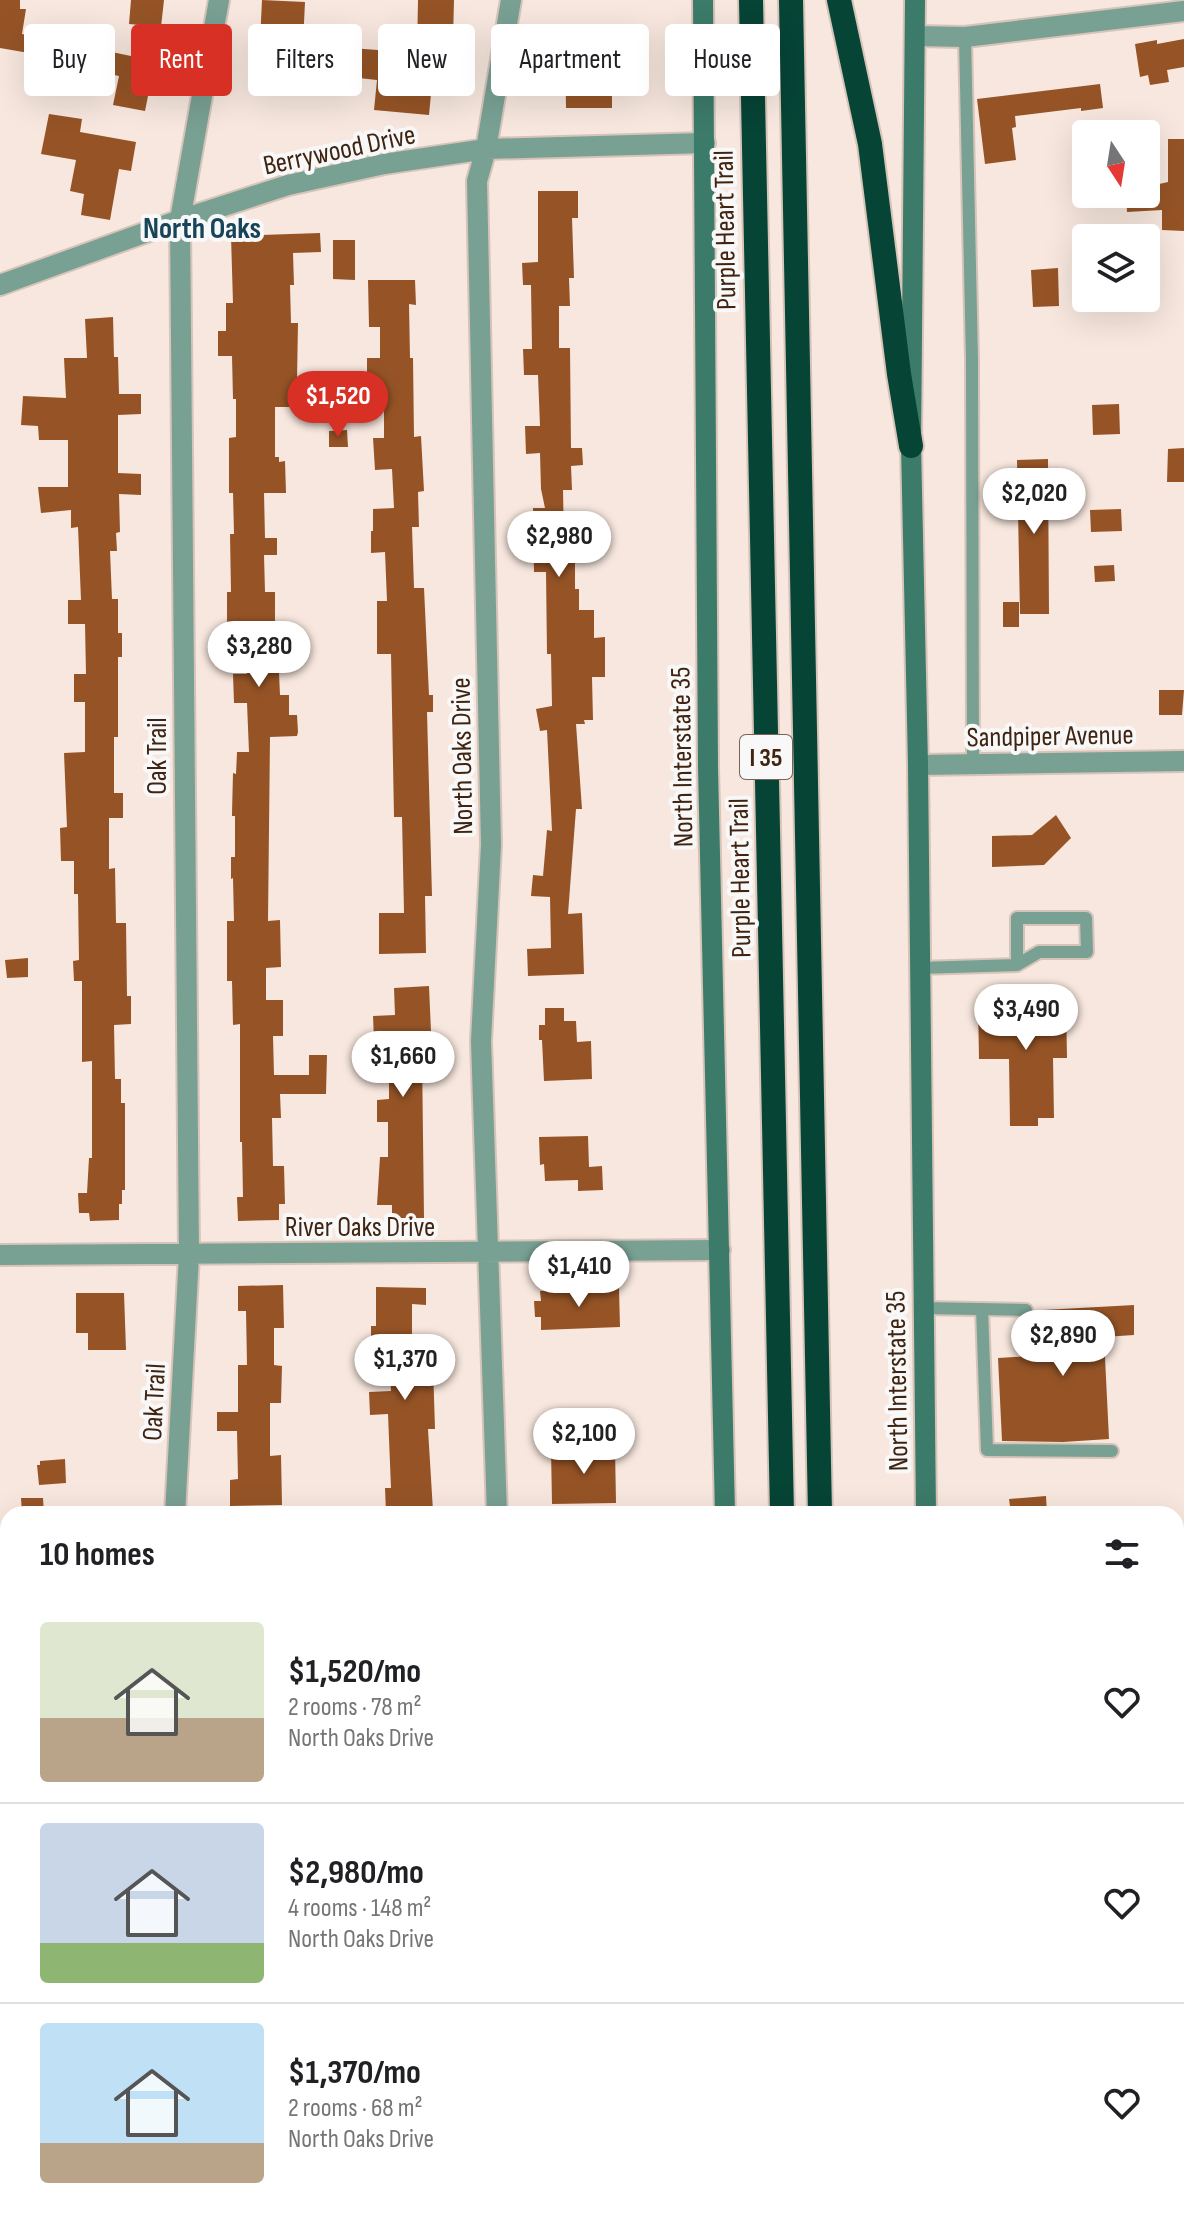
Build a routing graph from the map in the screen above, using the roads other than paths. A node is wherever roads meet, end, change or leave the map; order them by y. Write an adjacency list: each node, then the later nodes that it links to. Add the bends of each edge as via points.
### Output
1 (219, 0): 13 (street, Oak Trail)
2 (511, 0): 12 (street, North Oaks Drive)
3 (703, 0): 11 (main road, North Interstate 35)
4 (751, 0): 32 (highway, Purple Heart Trail / I 35)
5 (791, 0): 33 (highway, I 35)
6 (839, 0): 15 (highway, via 870,144)
7 (915, 0): 9 (main road, North Interstate 35)
8 (1184, 11): 10 (street)
9 (915, 36): 10 (street); 15 (main road, North Interstate 35)
10 (965, 37): 17 (lane)
11 (705, 143): 12 (street, Berrywood Drive); 21 (main road, North Interstate 35, via 708,767)
12 (486, 149): 13 (street, Berrywood Drive, via 288,185); 22 (street, North Oaks Drive, via 477,181 491,845 481,1041)
13 (180, 220): 14 (street, Berrywood Drive); 24 (street, Oak Trail)
14 (0, 285)
15 (911, 446): 18 (main road, North Interstate 35)
16 (1184, 761): 17 (street, Sandpiper Avenue)
17 (973, 764): 18 (street, Sandpiper Avenue)
18 (918, 765): 20 (main road, North Interstate 35)
19 (1017, 965): 19 (lane, via 1039,952 1087,952 1086,918 1017,918); 20 (lane)
20 (920, 968): 25 (main road, North Interstate 35)
21 (720, 1250): 22 (street, River Oaks Drive); 31 (main road, North Interstate 35)
22 (488, 1253): 24 (street, River Oaks Drive); 30 (street, North Oaks Drive)
23 (0, 1255): 24 (street, River Oaks Drive)
24 (189, 1255): 29 (street, Oak Trail)
25 (923, 1308): 26 (lane); 34 (main road, North Interstate 35)
26 (982, 1309): 27 (lane); 28 (lane, via 987,1450)
27 (1026, 1310)
28 (1112, 1451)
29 (175, 1506)
30 (497, 1506)
31 (725, 1506)
32 (782, 1506)
33 (820, 1506)
34 (926, 1506)

